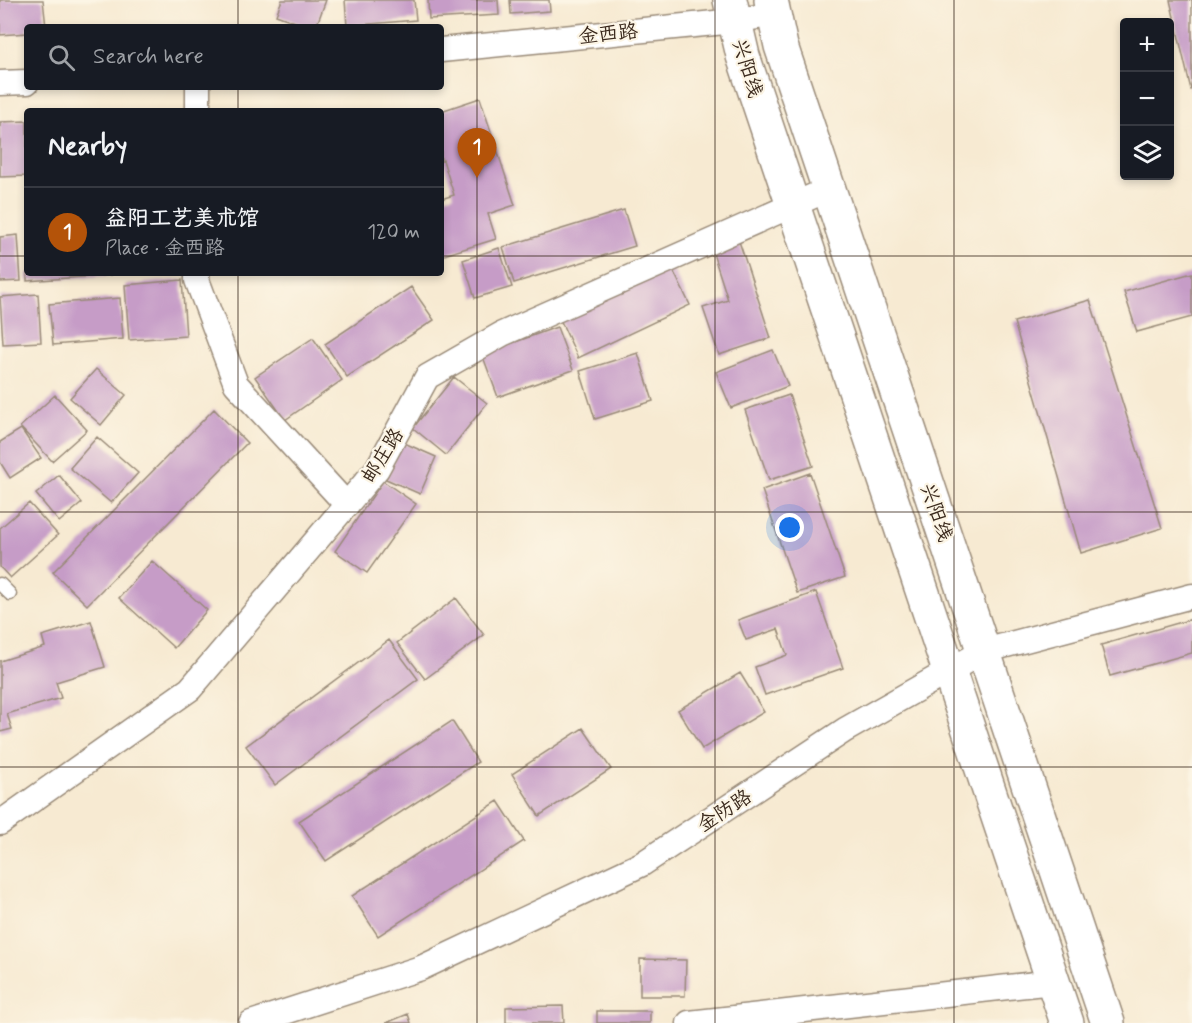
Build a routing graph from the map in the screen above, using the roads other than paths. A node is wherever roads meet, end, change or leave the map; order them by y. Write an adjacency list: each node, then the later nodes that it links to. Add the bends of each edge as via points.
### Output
1 (772, 7): 2 (street, 金西路); 8 (highway, 兴阳线, via 781,46)
2 (733, 10): 3 (street, 金西路); 9 (highway, 兴阳线, via 743,56)
3 (444, 50)
4 (24, 82): 5 (street)
5 (0, 83)
6 (198, 90): 7 (street)
7 (198, 108)
8 (829, 189): 9 (street, 邮庄路); 15 (highway, 兴阳线)
9 (793, 205): 11 (street, 邮庄路, via 502,334 427,377 377,469); 16 (highway, 兴阳线)
10 (197, 276): 11 (street, via 236,384)
11 (347, 505): 17 (street, 邮庄路, via 190,689)
12 (0, 584): 13 (lane)
13 (10, 594)
14 (1192, 596): 15 (street, 金防路)
15 (984, 651): 16 (street, 金防路); 23 (highway, 兴阳线)
16 (949, 670): 18 (highway, 兴阳线); 20 (street, 金防路, via 845,730 642,864 421,968)
17 (0, 823)
18 (1053, 982): 19 (street); 22 (highway, 兴阳线)
19 (741, 1019): 21 (street)
20 (251, 1023)
21 (689, 1023)
22 (1066, 1023)
23 (1108, 1023)

